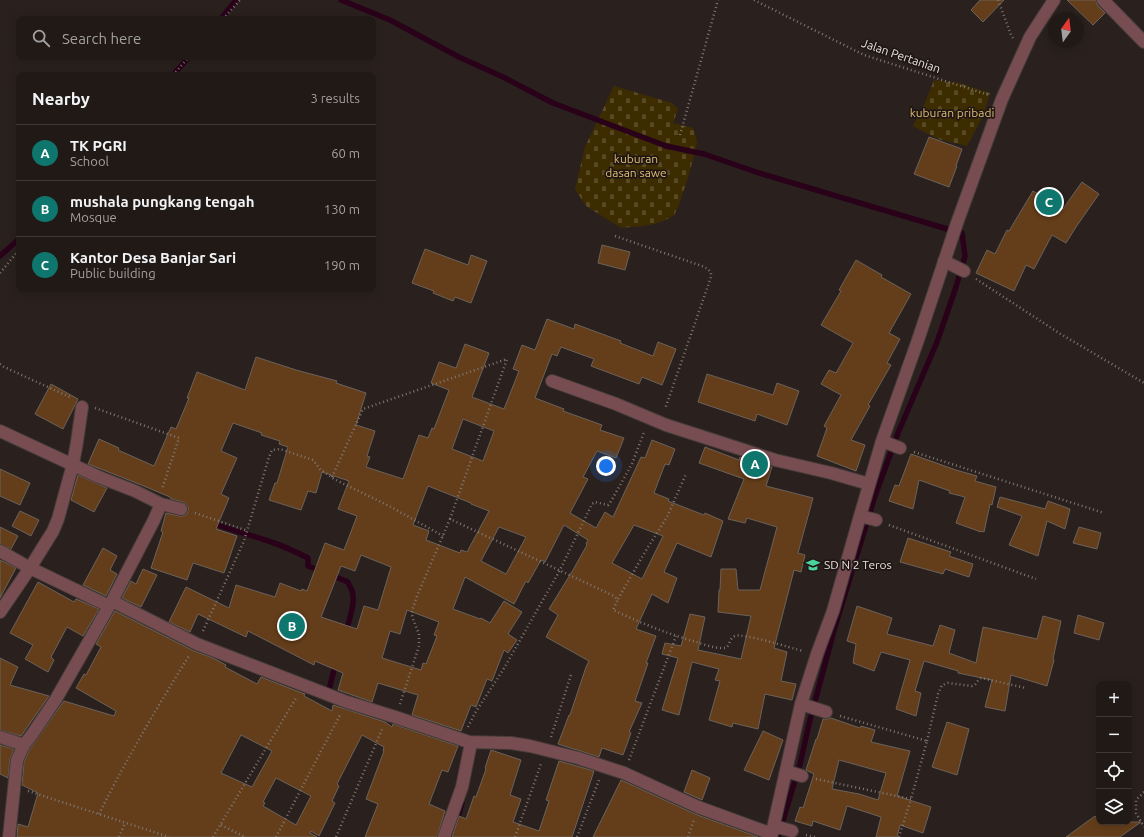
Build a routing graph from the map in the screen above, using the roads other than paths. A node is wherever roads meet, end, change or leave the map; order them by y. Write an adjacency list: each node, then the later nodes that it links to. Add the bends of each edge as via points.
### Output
1 (1054, 0): 8 (street, via 1030,37 1002,99 957,224 954,266 891,444)
2 (1103, 0): 3 (street)
3 (1144, 42)
4 (552, 381): 8 (street, via 661,423 775,460 831,472)
5 (83, 404): 7 (street)
6 (0, 432): 7 (street)
7 (73, 462): 10 (street, via 56,525); 11 (street, via 99,477 169,503 154,520)
8 (870, 484): 13 (street, via 867,518 817,654)
9 (0, 551): 10 (street)
10 (30, 568): 11 (street); 12 (street)
11 (111, 603): 16 (street, via 197,644 347,702 393,715); 17 (street, via 56,698)
12 (0, 612)
13 (805, 705): 14 (street); 18 (street, via 793,774)
14 (826, 712)
15 (0, 738): 17 (street)
16 (467, 742): 18 (street, via 541,748 578,758 624,773 698,807); 21 (street, via 462,787)
17 (24, 745): 20 (street, via 17,760)
18 (774, 831): 19 (street)
19 (792, 831)
20 (9, 837)
21 (444, 837)

